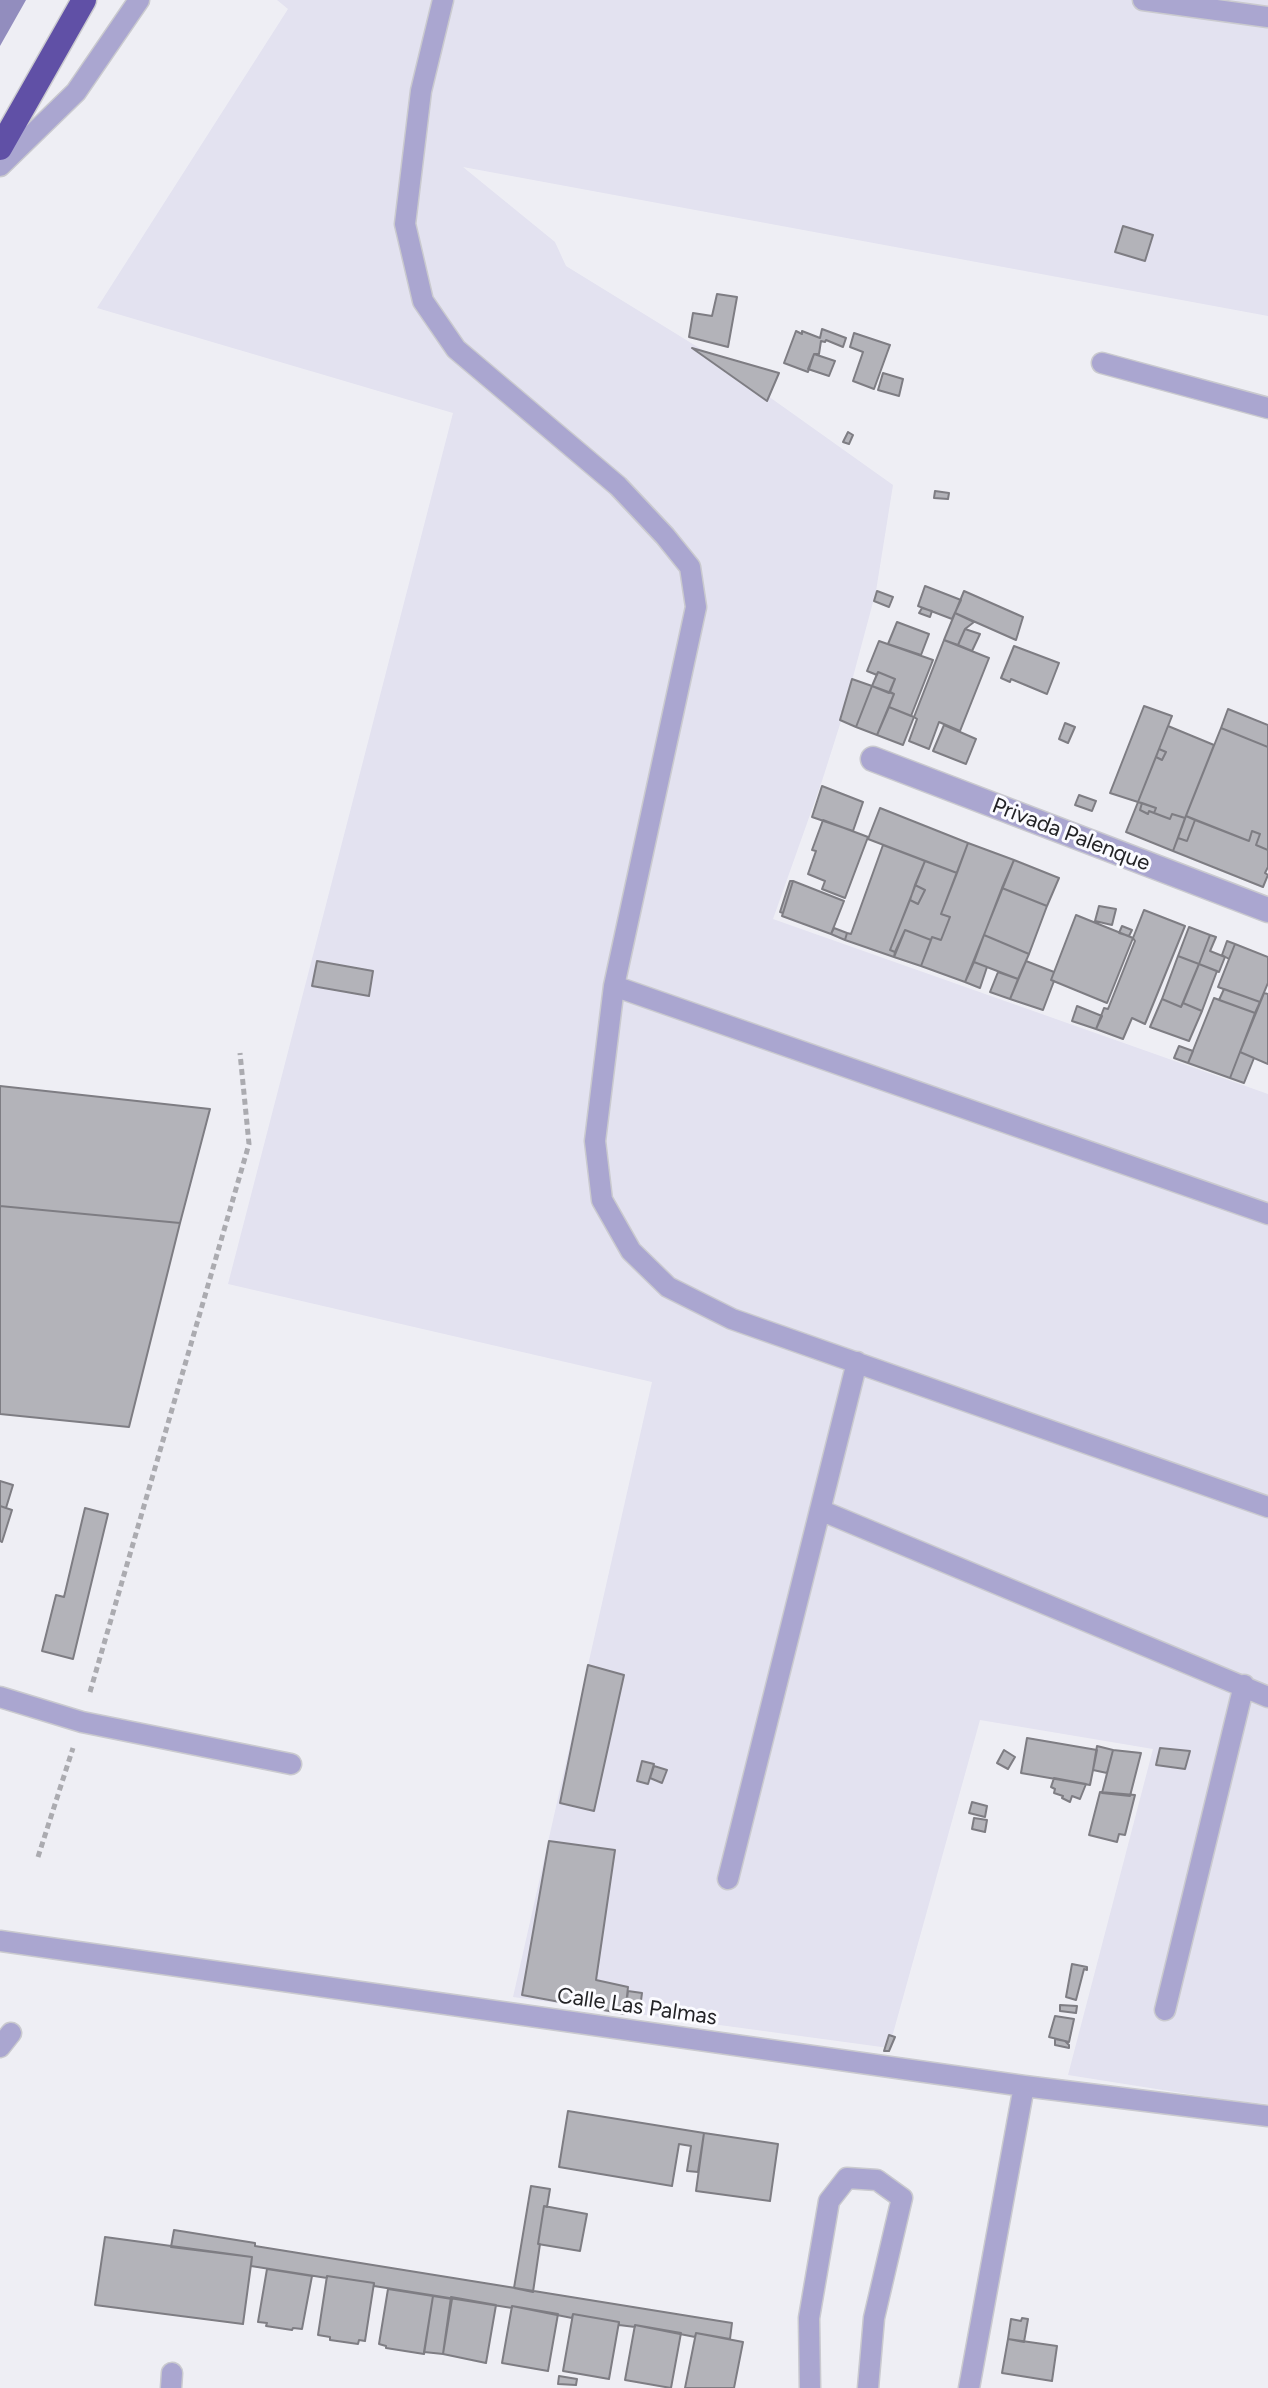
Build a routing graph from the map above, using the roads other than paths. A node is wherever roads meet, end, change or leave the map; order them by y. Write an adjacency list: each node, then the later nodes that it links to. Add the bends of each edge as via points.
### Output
1 (84, 0): 6 (highway)
2 (139, 0): 7 (lane, via 76,92)
3 (443, 0): 12 (lane, via 421,91 405,224 423,301 456,349 618,486 690,567 696,607)
4 (1143, 0): 5 (lane)
5 (1268, 17)
6 (0, 148)
7 (0, 166)
8 (1102, 363): 9 (lane)
9 (1268, 408)
10 (873, 759): 11 (street, Privada Palenque)
11 (1268, 910)
12 (614, 986): 13 (lane); 14 (lane, via 595,1141 602,1200 631,1251 681,1294 732,1319)
13 (1268, 1214)
14 (857, 1362): 15 (lane); 16 (lane)
15 (1268, 1507)
16 (820, 1510): 17 (lane); 21 (lane)
17 (1244, 1685): 19 (lane); 23 (lane)
18 (0, 1697): 20 (lane, via 82,1722)
19 (1268, 1697)
20 (291, 1764)
21 (728, 1879)
22 (0, 1941): 24 (lane, Calle Las Palmas)
23 (1165, 2010)
24 (1024, 2086): 25 (lane, Calle Las Palmas); 28 (lane)
25 (1267, 2112)
26 (810, 2388): 27 (lane, via 809,2318 829,2201 847,2178 877,2180 902,2198 874,2318)
27 (868, 2388)
28 (969, 2388)

